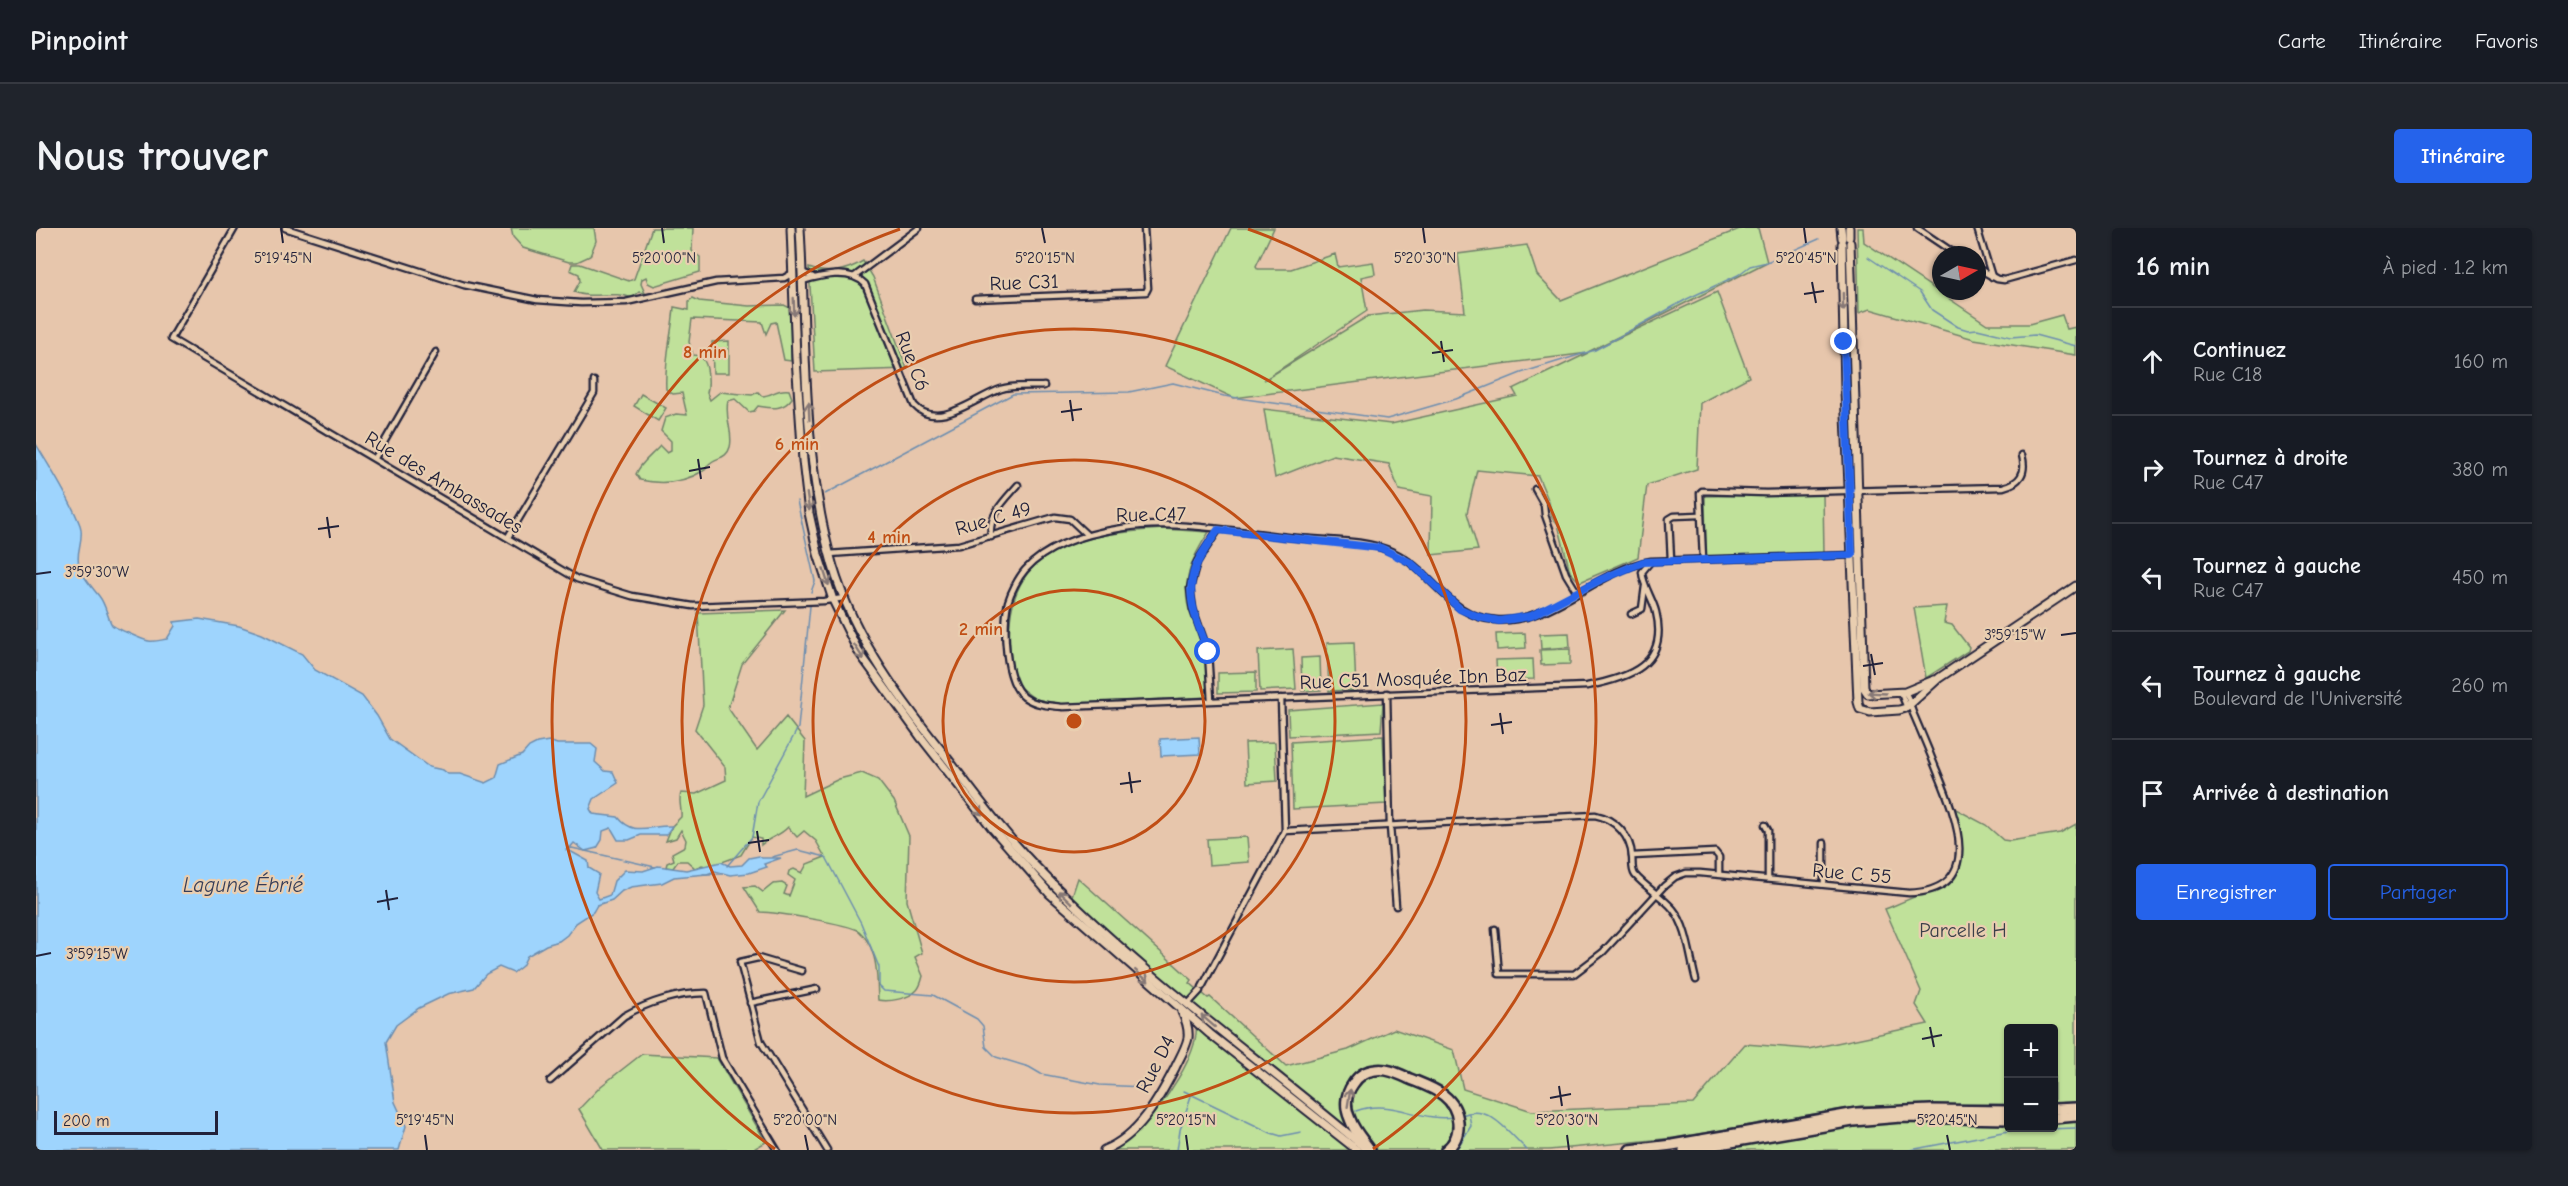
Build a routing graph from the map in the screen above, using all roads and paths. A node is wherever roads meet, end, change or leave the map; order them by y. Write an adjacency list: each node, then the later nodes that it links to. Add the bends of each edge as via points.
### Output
1 (234, 228): 26 (street, Rue des Ambassades, via 171,339)
2 (285, 228): 18 (street, via 464,285 537,300 626,302 716,282)
3 (791, 228): 13 (main road)
4 (800, 228): 12 (main road)
5 (919, 228): 15 (street)
6 (1144, 228): 21 (street, Rue C31, via 1147,291)
7 (1917, 228): 10 (street)
8 (1977, 228): 17 (street)
9 (1846, 235): 29 (main road, via 1845,391)
10 (1944, 246)
11 (2076, 260): 17 (street, via 2004,280)
12 (803, 272): 13 (street); 16 (street); 19 (main road)
13 (793, 273): 18 (street); 20 (main road)
14 (1986, 273): 17 (street)
15 (855, 276): 16 (street); 24 (street, Rue C6, via 873,299 919,410 936,415 1000,389)
16 (813, 277): 19 (street)
17 (1992, 277)
18 (784, 278): 20 (street)
19 (803, 281): 20 (street); 35 (main road, one-way to 19, via 810,431)
20 (793, 282): 44 (main road, one-way to 44, via 806,487 816,544)
21 (975, 299)
22 (436, 352): 26 (street)
23 (594, 381): 33 (street, via 594,393)
24 (1044, 386)
25 (2022, 455): 29 (street, via 2024,473 2018,481 2003,487)
26 (375, 458): 33 (street, Rue des Ambassades)
27 (1018, 485): 34 (street, via 991,520)
28 (1535, 489): 42 (street, via 1566,574)
29 (1854, 491): 30 (street, via 1702,490); 36 (main road)
30 (1700, 515): 37 (street); 38 (street, via 1669,519)
31 (1218, 530): 32 (street, Rue C47, via 1144,526); 42 (street, Rue C47, via 1381,548 1411,563 1452,603 1489,620 1531,616); 51 (street, via 1197,562 1191,580 1193,609 1208,652)
32 (1087, 535): 34 (street, Rue C 49, via 1077,524 1062,517); 52 (street, Rue C47, via 1036,560 1024,571 1009,600 1009,665 1016,688 1033,702)
33 (508, 537): 44 (street, Rue des Ambassades, via 578,579 665,603 693,606)
34 (991, 537): 35 (street, Rue C 49, via 959,545)
35 (829, 554): 43 (main road)
36 (1855, 555): 37 (street, Rue C47); 45 (main road)
37 (1703, 559): 38 (street, Rue C47)
38 (1671, 560): 39 (street, Rue C47)
39 (1651, 561): 40 (street, via 1642,572); 42 (street, Rue C47, via 1635,564)
40 (1645, 584): 46 (street, via 1642,609); 49 (street, Rue C51 Mosquée Ibn Baz, via 1658,622 1657,644 1650,660 1632,674 1587,686)
41 (2076, 586): 47 (main road)
42 (1577, 592)
43 (844, 598): 44 (street, Rue des Ambassades); 69 (main road, one-way to 43, via 1092,922 1030,861 886,676)
44 (833, 600): 70 (main road, one-way to 70, via 858,651 899,709 1027,869 1073,916)
45 (1858, 613): 48 (main road, one-way to 45, via 1865,691); 53 (main road, via 1860,709 1870,712)
46 (1631, 614)
47 (1939, 678): 48 (main road); 53 (main road)
48 (1903, 692): 53 (street, Rue C 55)
49 (1387, 693): 50 (street, Rue C51 Mosquée Ibn Baz); 55 (street)
50 (1281, 698): 51 (street, Rue C51 Mosquée Ibn Baz); 56 (street)
51 (1211, 700): 52 (street, Rue C51 Mosquée Ibn Baz)
52 (1064, 707)
53 (1910, 708): 61 (street, Rue C 55, via 1958,827 1961,850 1955,869 1941,885 1922,893)
54 (1765, 825): 60 (street)
55 (1390, 826): 56 (street); 58 (street, via 1595,815 1611,820 1620,829); 63 (street)
56 (1285, 831): 69 (street, via 1201,989)
57 (1824, 843): 61 (street)
58 (1632, 856): 59 (street, via 1715,852 1719,857); 62 (street, via 1634,874)
59 (1719, 874): 60 (street, Rue C 55); 62 (street, Rue C 55, via 1686,873 1675,877)
60 (1768, 879): 61 (street, Rue C 55)
61 (1824, 884)
62 (1657, 894): 64 (street, Rue C 55, via 1603,952 1574,974 1499,974); 66 (street, via 1674,910)
63 (1396, 906)
64 (1495, 929)
65 (802, 971): 68 (street, via 758,958 743,960 740,965)
66 (1696, 980)
67 (817, 989): 68 (street)
68 (750, 1003): 79 (street, via 761,1042)
69 (1188, 1004): 82 (main road, one-way to 69)
70 (1179, 1007): 80 (main road, Rue D4, via 1187,1043 1167,1083 1136,1128); 81 (main road)
71 (550, 1081): 78 (street, via 624,1016 666,999 706,993 722,1058)
72 (2076, 1108): 73 (highway)
73 (2058, 1109)
74 (2004, 1111): 84 (highway, via 1857,1113)
75 (2076, 1116): 76 (highway)
76 (2058, 1118)
77 (2004, 1119): 85 (highway, via 1853,1120)
78 (777, 1150)
79 (827, 1150)
80 (1104, 1150)
81 (1357, 1150)
82 (1369, 1150): 83 (highway, one-way to 83, via 1350,1121 1346,1103 1351,1087 1362,1074 1385,1070 1438,1091 1451,1101 1457,1117 1457,1135)
83 (1446, 1150)
84 (1630, 1150)
85 (1684, 1150)

